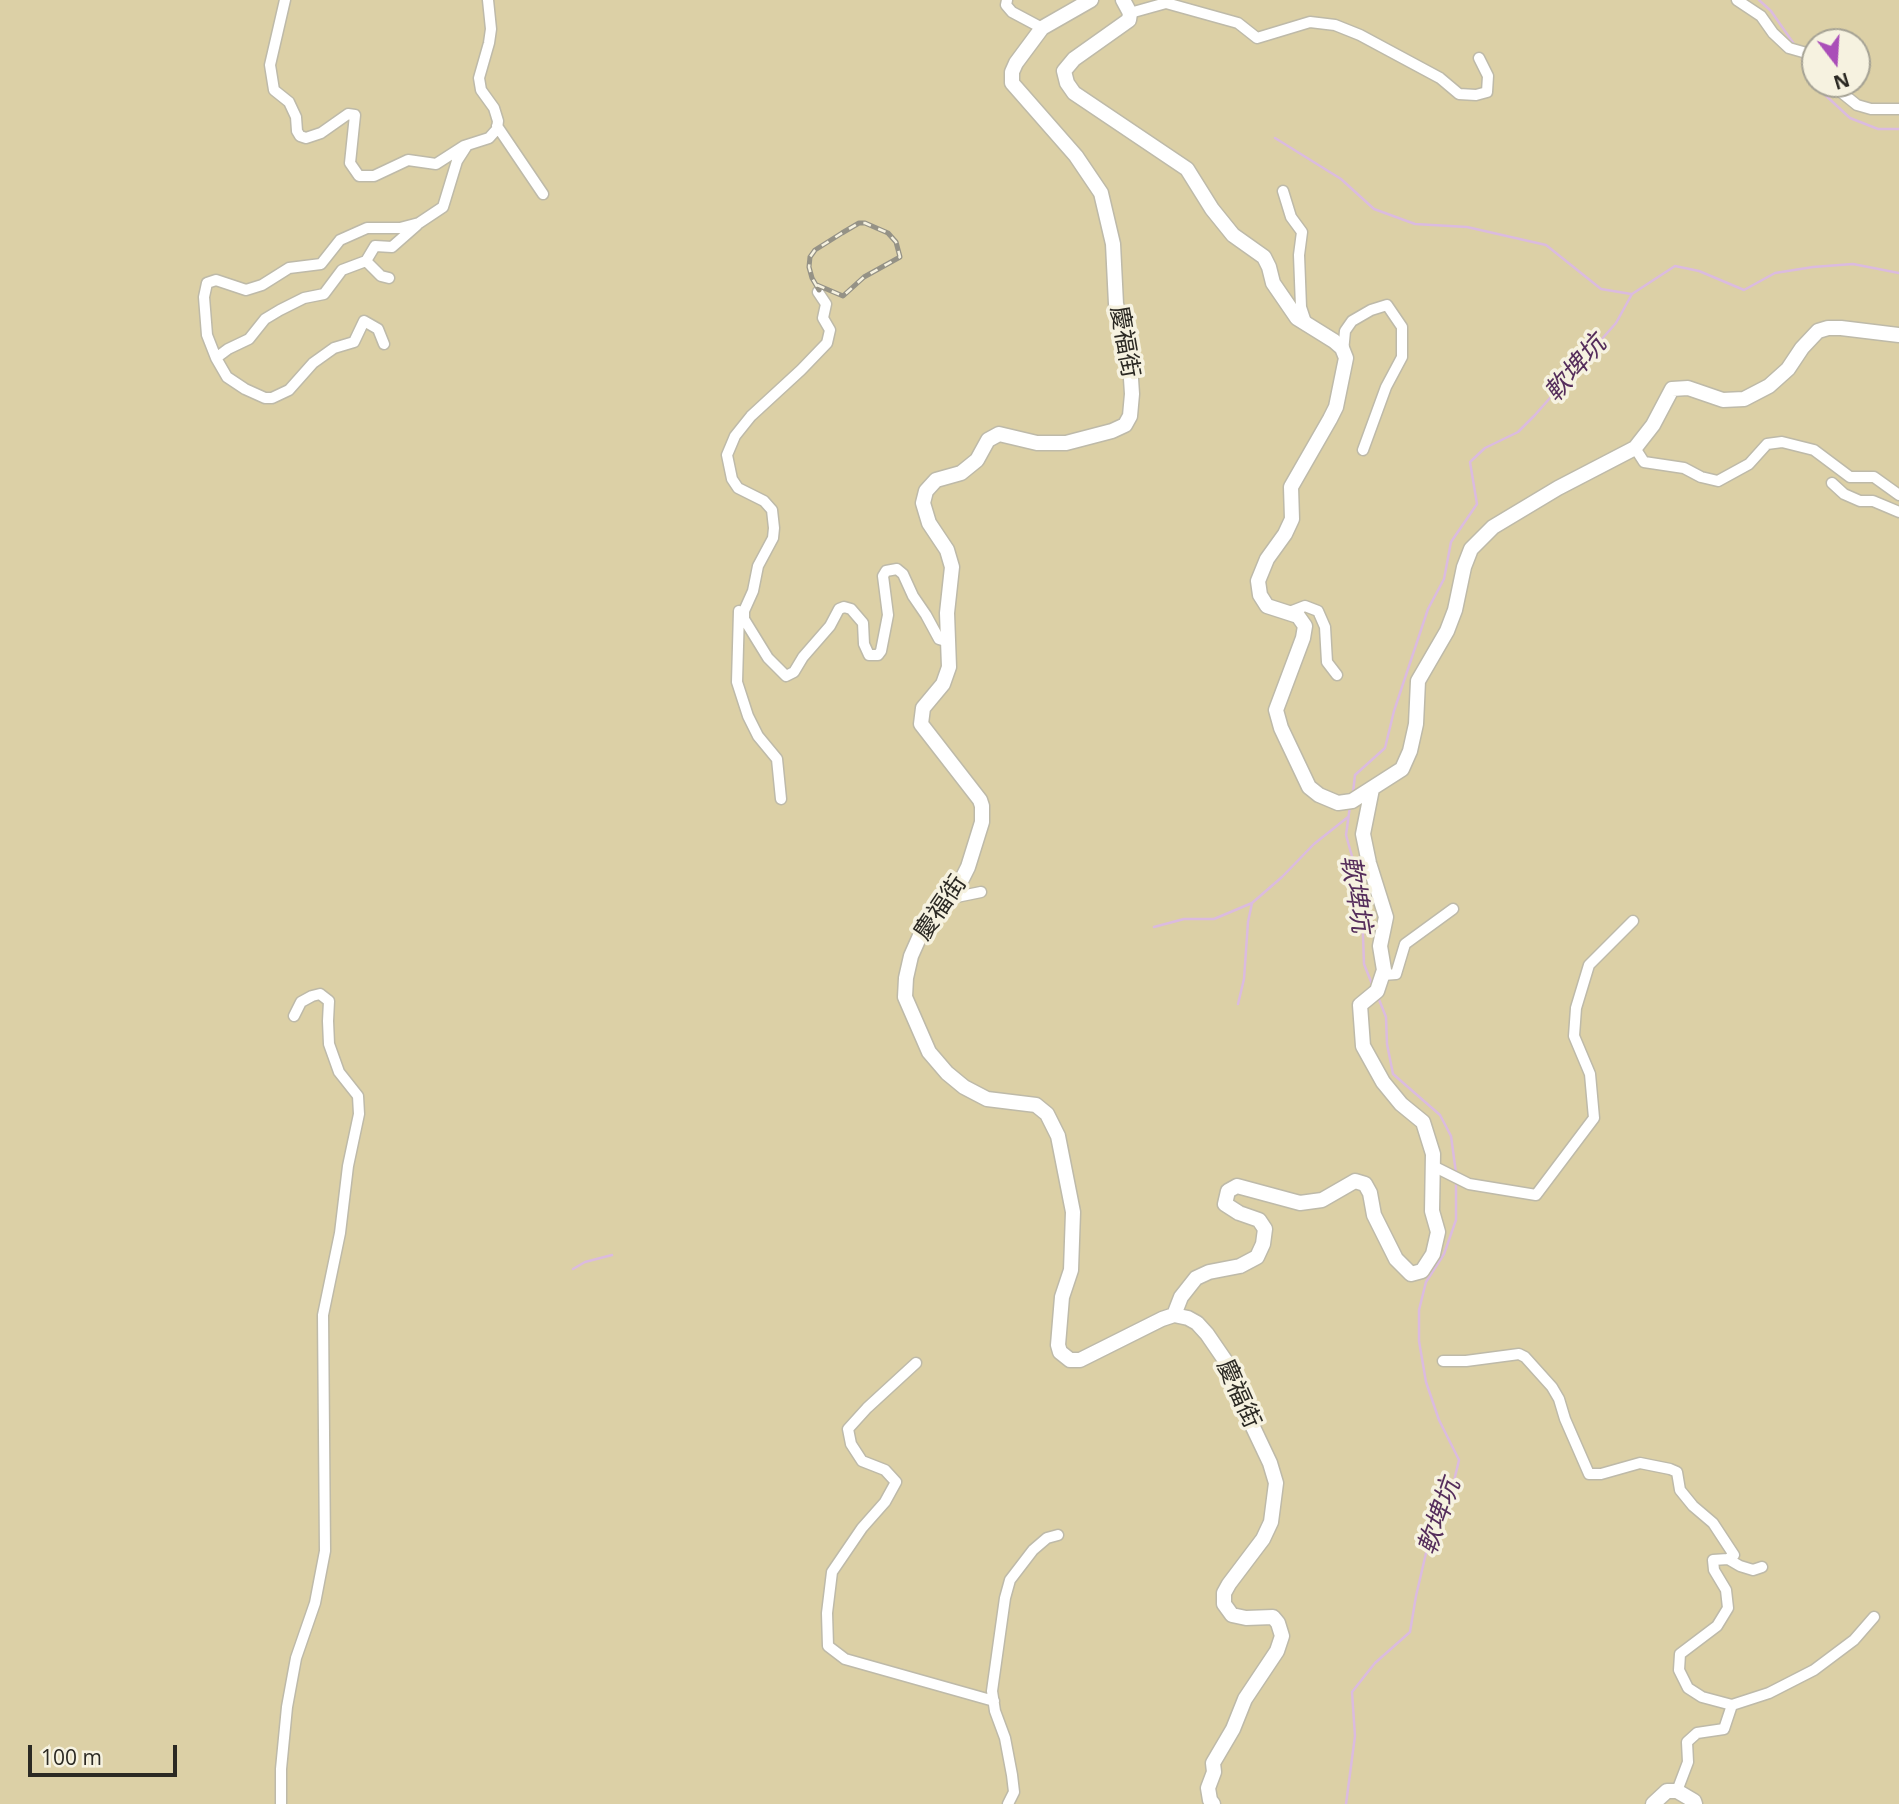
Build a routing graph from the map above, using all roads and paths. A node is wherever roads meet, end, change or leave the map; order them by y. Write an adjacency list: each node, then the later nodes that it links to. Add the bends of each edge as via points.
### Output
1 (285, 0): 13 (street, via 272,80 274,90 289,102 300,136 321,133 348,114 355,115 351,163 359,176 374,176 408,160 436,164)
2 (488, 0): 12 (street, via 490,36 479,78 481,90 494,108)
3 (1007, 0): 7 (street, via 1012,12)
4 (1091, 0): 7 (street, 慶福街)
5 (1737, 0): 8 (street, via 1761,16 1792,49)
6 (1127, 6): 9 (street, via 1166,3 1238,23 1257,38 1310,22 1335,25 1440,78 1459,94 1487,92 1488,76); 20 (street, via 1129,20 1074,59 1064,71 1067,83 1074,93 1187,169 1233,235 1264,257 1286,305)
7 (1042, 27): 32 (street, 慶福街, via 1016,63 1012,83 1101,192 1113,244 1116,304 1129,348 1130,416 1125,425 1112,431 1066,443 1037,443 999,434 988,440 977,460 961,473 936,480 926,491 922,503 951,567)
8 (1801, 51)
9 (1479, 58)
10 (1848, 98): 11 (street, via 1871,109)
11 (1899, 108)
12 (497, 126): 13 (street, via 489,138); 15 (street)
13 (466, 147): 16 (street, via 443,207)
14 (1283, 191): 20 (street, via 1291,217 1302,232 1301,307)
15 (543, 194)
16 (419, 223): 17 (street, via 392,247 374,246); 24 (street, via 367,228 340,240 321,264 289,268 246,290 216,280 207,283 207,335)
17 (366, 261): 18 (street); 24 (street, via 342,270 324,294 304,298 265,319 249,339)
18 (389, 278)
19 (818, 292): 30 (street, via 826,304 827,343 751,416 727,456 738,488 764,501 772,510 775,528)
20 (1307, 325): 23 (street)
21 (1899, 335): 25 (street, via 1841,328 1818,331 1788,369 1744,399 1723,400 1688,388 1672,389)
22 (384, 344): 24 (street, via 379,329 365,321 354,342 334,348 289,390 272,398 227,377)
23 (1343, 352): 26 (street, via 1345,331 1352,321 1387,305 1402,327 1402,357); 31 (street, via 1346,358 1336,407 1291,487 1292,519 1258,581 1267,606)
24 (216, 358)
25 (1635, 448): 28 (street, via 1644,462 1684,468 1718,481 1749,464 1767,443 1782,442 1814,450 1850,477 1874,477); 34 (street, via 1504,520 1471,549 1447,631 1418,681 1410,751 1402,769)
26 (1363, 450)
27 (1832, 483): 29 (street, via 1860,501 1873,501)
28 (1899, 495)
29 (1899, 512)
30 (747, 602): 32 (street, via 744,619 768,658 786,676 794,673 844,607 863,623 869,655 878,655 888,615 883,576 891,569 903,574 939,639); 35 (street, via 739,607 737,682 758,736 777,759)
31 (1287, 612): 33 (street, via 1305,606 1318,611 1325,627 1327,662); 34 (street, via 1298,616 1304,626 1276,710 1281,728 1309,786 1319,795 1349,802)
32 (950, 642): 37 (street, 慶福街, via 943,684 923,708 921,724 980,800 982,822 961,881)
33 (1337, 675)
34 (1372, 789): 40 (street, via 1363,834 1386,917 1380,946)
35 (781, 799)
36 (981, 892): 37 (street)
37 (942, 900): 43 (street, 慶福街, via 911,956 905,997 929,1052 947,1073 987,1099 1036,1105 1047,1114 1058,1136 1073,1212 1060,1352 1070,1360 1089,1357)
38 (1453, 909): 40 (street, via 1405,944 1396,974)
39 (1633, 921): 42 (street, via 1589,965 1576,1008 1574,1036 1590,1074 1594,1118 1536,1195 1469,1184)
40 (1384, 973): 42 (street, via 1377,991 1360,1005 1363,1046 1383,1082 1423,1122)
41 (293, 1016): 53 (street, via 300,1002 312,996 320,994 330,1001 329,1044 339,1072 358,1096 359,1114 323,1315 326,1551 296,1658 282,1757)
42 (1439, 1168): 43 (street, via 1432,1211 1438,1232 1433,1254 1422,1271 1411,1273 1396,1259 1374,1215 1365,1184 1355,1181 1322,1200 1300,1203 1237,1186 1228,1191 1224,1204 1259,1220 1265,1229 1264,1244 1257,1257 1240,1266 1196,1278)
43 (1174, 1315): 55 (street, 慶福街, via 1196,1323 1231,1368 1276,1483 1271,1522 1228,1584 1224,1604 1232,1615 1273,1617 1282,1636 1213,1763 1208,1788)
44 (1443, 1361): 47 (street, via 1525,1357 1559,1399 1589,1474 1640,1462 1676,1472 1680,1490 1713,1523 1734,1555)
45 (916, 1363): 50 (street, via 848,1429 862,1461 885,1470 896,1482 832,1572 828,1646 845,1660)
46 (1058, 1535): 50 (street, via 1033,1550 1010,1580 996,1654)
47 (1728, 1559): 48 (street, via 1753,1570); 51 (street, via 1713,1560 1728,1608 1717,1626 1680,1654 1679,1670 1688,1688)
48 (1762, 1567)
49 (1874, 1617): 51 (street, via 1854,1640 1814,1670)
50 (994, 1701): 54 (street, via 1013,1783)
51 (1732, 1705): 52 (street, via 1724,1728 1697,1733 1687,1742 1688,1762)
52 (1677, 1791): 56 (street, via 1667,1791); 57 (street)
53 (281, 1804)
54 (1008, 1804)
55 (1213, 1804)
56 (1653, 1804)
57 (1695, 1804)

